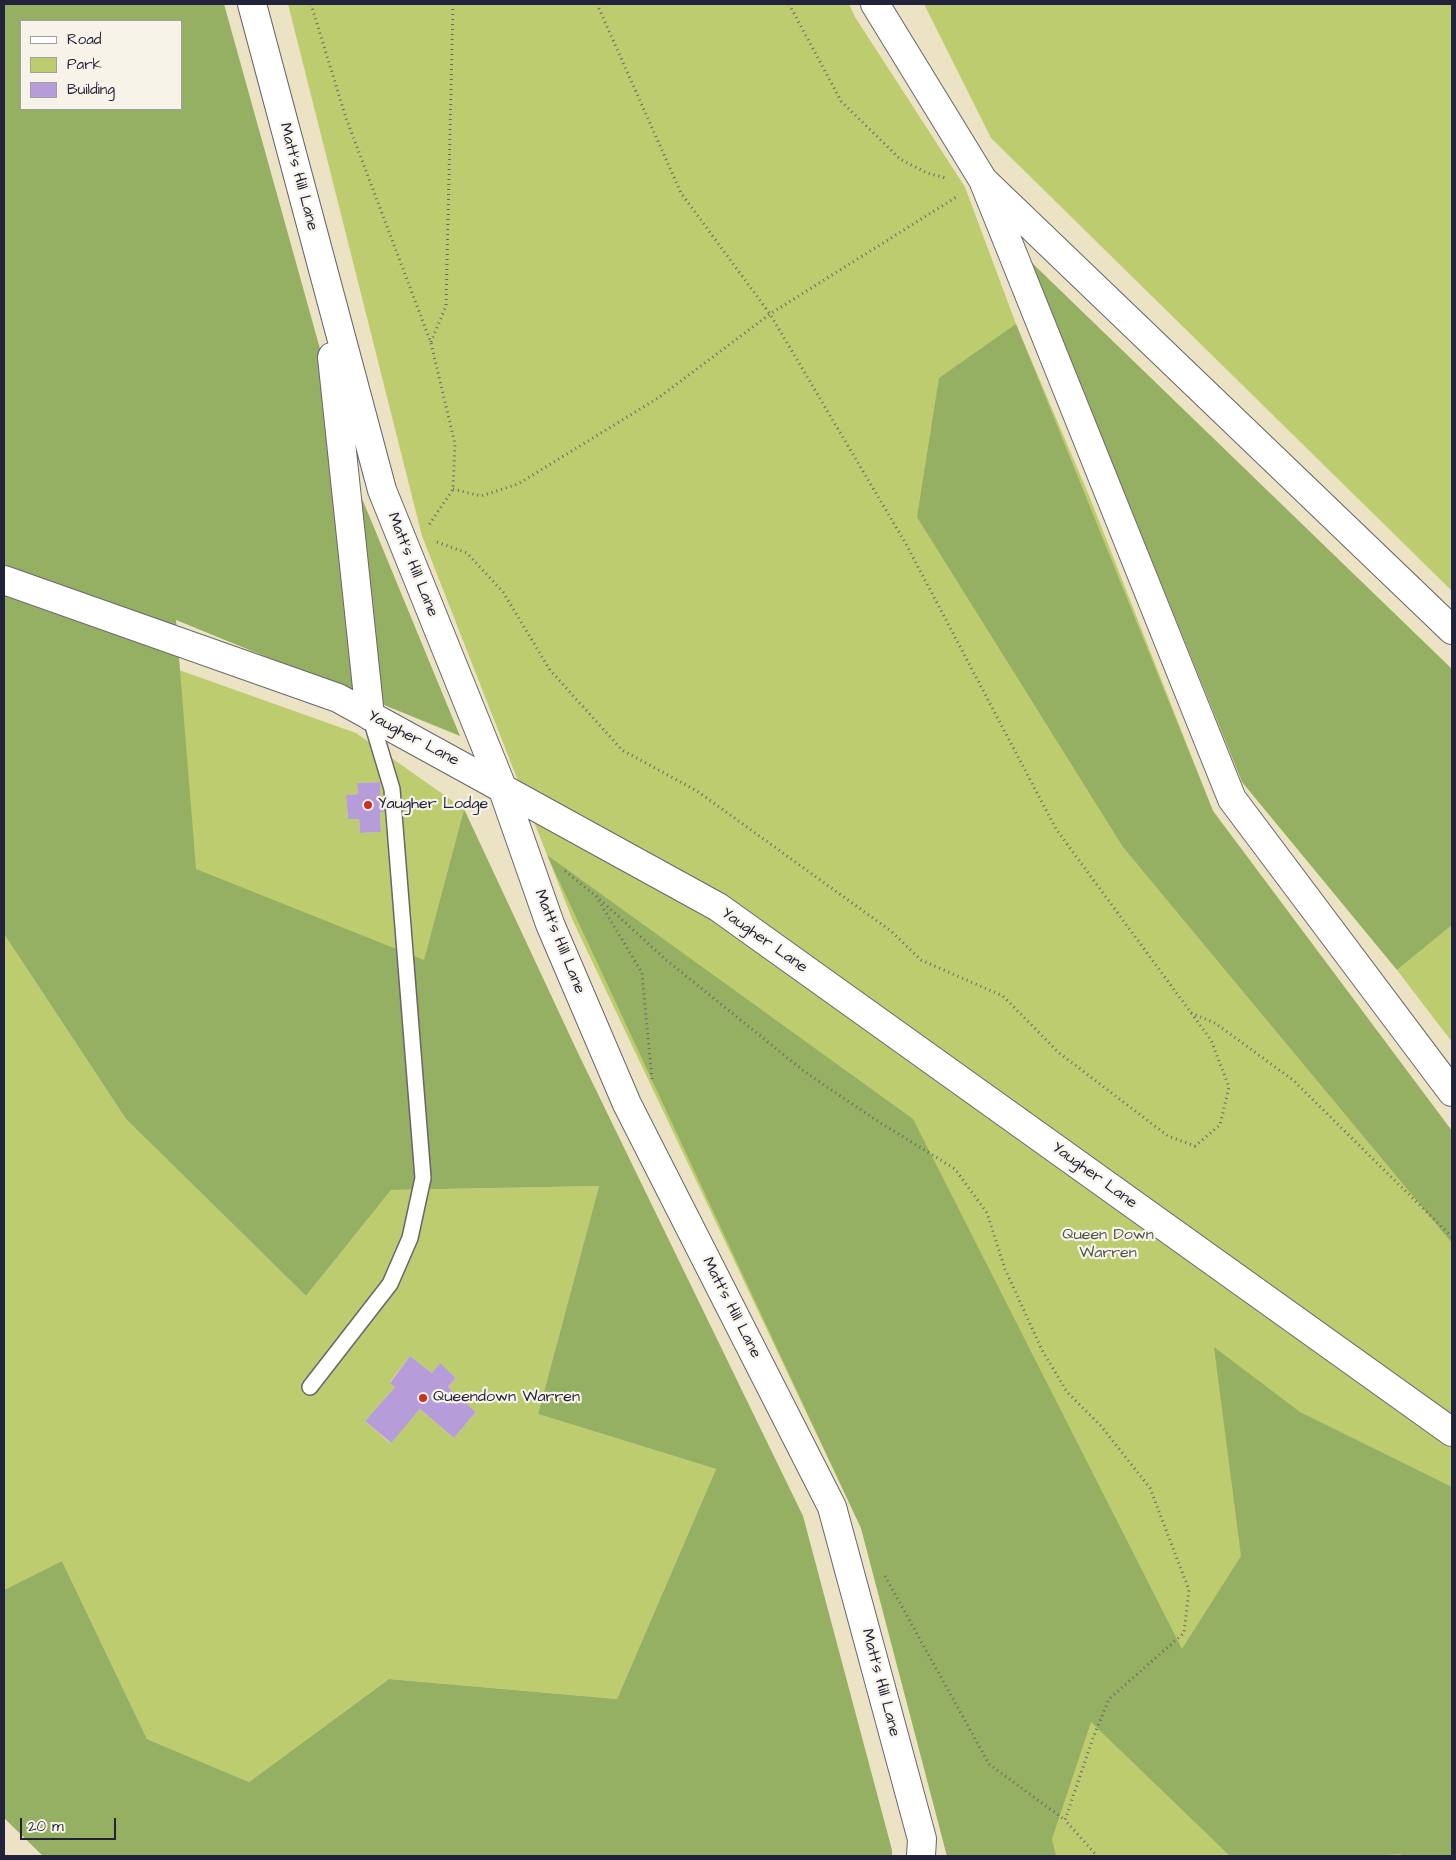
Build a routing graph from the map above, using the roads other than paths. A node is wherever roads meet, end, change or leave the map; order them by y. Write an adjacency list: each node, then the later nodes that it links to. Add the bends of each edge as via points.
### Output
1 (252, 4): 4 (street, Matt's Hill Lane)
2 (875, 4): 3 (street)
3 (983, 180): 6 (street); 9 (street, via 1232,799)
4 (324, 272): 7 (street); 8 (street, Matt's Hill Lane, via 382,490)
5 (4, 580): 7 (street, Yaugher Lane, via 338,698)
6 (1452, 630)
7 (370, 716): 8 (street, Yaugher Lane); 10 (lane, via 392,789 423,1178 410,1238 390,1284)
8 (502, 787): 11 (street, Yaugher Lane, via 718,908); 12 (street, Matt's Hill Lane, via 550,924 627,1104 832,1507 922,1839)
9 (1452, 1092)
10 (310, 1387)
11 (1452, 1432)
12 (921, 1856)

